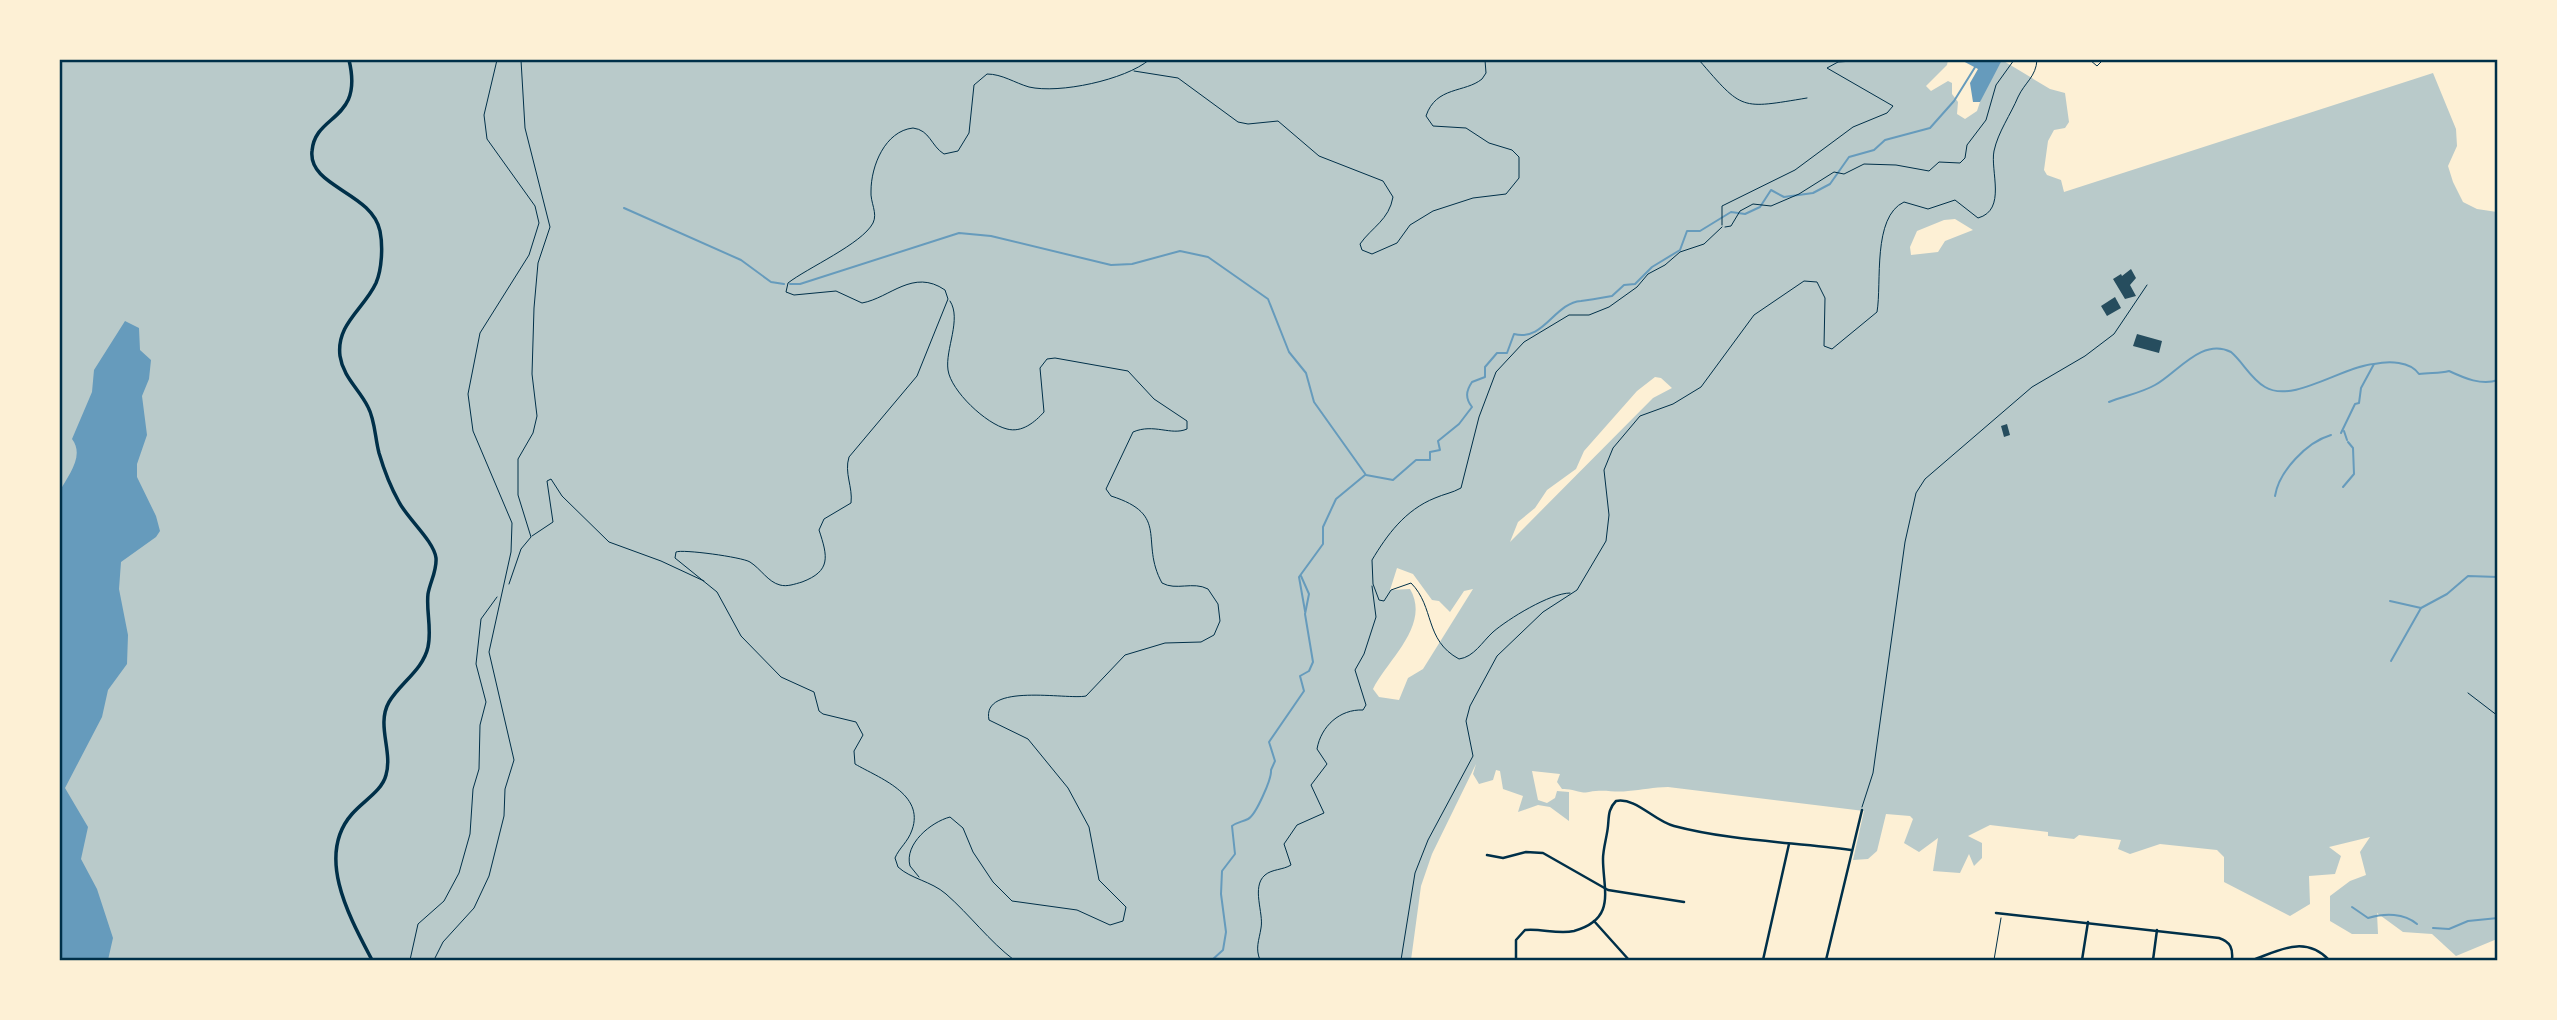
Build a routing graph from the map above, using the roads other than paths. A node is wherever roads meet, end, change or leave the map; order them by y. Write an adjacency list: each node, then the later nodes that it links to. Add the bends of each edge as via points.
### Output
1 (349, 60): 15 (main road, via 353,74 349,101 316,138 314,164 321,176 369,208 381,240 376,283 349,320 340,358 369,409 388,481 436,559 429,592 428,649 384,715 385,778 347,820 335,848 340,882)
2 (497, 60): 16 (lane, via 484,115 487,139 535,206 539,223 529,255 480,333 468,379 473,431 512,523 504,589 489,652 514,753 492,867 468,916 440,945)
3 (2147, 285): 4 (lane, via 2114,334 2032,387 1925,479 1916,494 1903,555 1873,773)
4 (1862, 810): 6 (street)
5 (1790, 843): 6 (street); 8 (street, via 1696,832 1664,823 1628,801 1616,801 1609,811 1603,857); 19 (street)
6 (1851, 850): 20 (street)
7 (1487, 855): 8 (street, via 1503,858 1543,853)
8 (1608, 890): 9 (street); 11 (street)
9 (1684, 902)
10 (1996, 913): 12 (street)
11 (1594, 921): 17 (street, via 1569,932 1525,930 1516,940); 18 (street)
12 (2088, 922): 13 (street); 21 (street)
13 (2157, 930): 14 (street, via 2219,938 2233,950); 22 (street)
14 (2233, 960)
15 (372, 961)
16 (434, 961)
17 (1516, 961)
18 (1629, 961)
19 (1763, 961)
20 (1826, 961)
21 (2082, 961)
22 (2153, 961)
23 (2253, 961): 24 (street, via 2278,949 2301,946)
24 (2329, 961)

